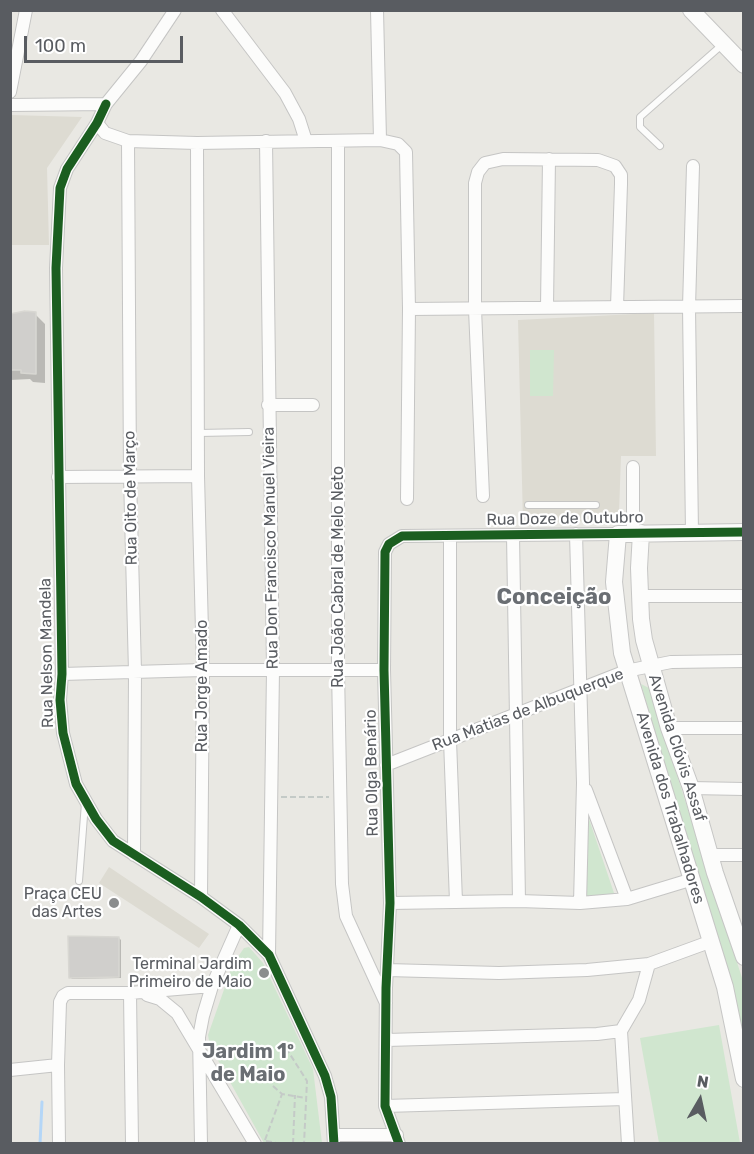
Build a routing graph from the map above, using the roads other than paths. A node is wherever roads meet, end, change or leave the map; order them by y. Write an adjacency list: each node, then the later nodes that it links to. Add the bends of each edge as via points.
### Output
1 (26, 10): 8 (street)
2 (175, 10): 9 (street, Rua Nelson Mandela)
3 (222, 10): 15 (street, via 285,93)
4 (377, 10): 12 (street)
5 (691, 10): 6 (street)
6 (723, 43): 7 (street); 18 (lane, via 640,117 640,127)
7 (744, 65)
8 (10, 92)
9 (106, 104): 10 (street); 11 (street, Rua Nelson Mandela)
10 (10, 105)
11 (97, 123): 13 (street, via 105,133); 34 (street, Rua Nelson Mandela, via 67,169 60,188 56,268)
12 (380, 140): 16 (street); 25 (street, via 398,144 406,152)
13 (128, 141): 17 (street); 32 (street, Rua Oito de Março)
14 (266, 141): 15 (street); 17 (street); 27 (street, Rua Don Francisco Manuel Vieira)
15 (306, 141): 16 (street)
16 (338, 141): 52 (street, Rua João Cabral de Melo Neto)
17 (197, 142): 30 (street, Rua Jorge Amado)
18 (660, 146)
19 (549, 159): 22 (street, via 598,160 615,166 621,175); 24 (street); 26 (street, via 503,159 484,164 478,172)
20 (693, 166): 23 (street)
21 (744, 306): 23 (street)
22 (617, 307): 23 (street); 24 (street)
23 (689, 307): 40 (street)
24 (546, 308): 26 (street)
25 (410, 309): 26 (street); 36 (street)
26 (475, 309): 35 (street)
27 (268, 405): 28 (street); 51 (street, Rua Don Francisco Manuel Vieira)
28 (313, 405)
29 (249, 432): 30 (lane)
30 (199, 433): 33 (street, Rua Jorge Amado)
31 (633, 467): 42 (street)
32 (130, 476): 33 (street); 34 (street); 55 (street, Rua Oito de Março)
33 (198, 476): 50 (street, Rua Jorge Amado)
34 (58, 477): 56 (street, Rua Nelson Mandela)
35 (483, 496)
36 (407, 500)
37 (528, 505): 38 (lane)
38 (596, 505)
39 (744, 532): 40 (street, Rua Doze de Outubro)
40 (692, 533): 42 (street, Rua Doze de Outubro)
41 (576, 534): 42 (street, Rua Doze de Outubro); 43 (street, Rua Doze de Outubro); 57 (street)
42 (631, 534): 46 (street, Avenida Clóvis Assaf); 54 (street, Avenida dos Trabalhadores, via 614,566 614,600)
43 (513, 535): 44 (street, Rua Doze de Outubro); 58 (street)
44 (450, 536): 45 (street, Rua Doze de Outubro, via 402,536); 61 (street)
45 (389, 544): 53 (street, Rua Olga Benário, via 385,552)
46 (640, 596): 47 (street); 49 (street, Avenida Clóvis Assaf)
47 (744, 596)
48 (744, 661): 49 (street, Rua Matias de Albuquerque)
49 (651, 666): 54 (street, Rua Matias de Albuquerque); 59 (street, Avenida Clóvis Assaf)
50 (203, 670): 51 (street); 55 (street); 72 (street, Rua Jorge Amado)
51 (273, 670): 52 (street); 81 (street, Rua Don Francisco Manuel Vieira)
52 (338, 670): 53 (street); 87 (street, Rua João Cabral de Melo Neto, via 346,916)
53 (384, 670): 62 (street, Rua Olga Benário)
54 (626, 671): 57 (street, Rua Matias de Albuquerque); 70 (street, Avenida dos Trabalhadores)
55 (135, 672): 56 (street); 67 (street, Rua Oito de Março)
56 (62, 674): 66 (street, Rua Nelson Mandela, via 63,733 76,784)
57 (579, 690): 58 (street, Rua Matias de Albuquerque); 63 (street)
58 (515, 714): 61 (street, Rua Matias de Albuquerque); 74 (street)
59 (669, 728): 60 (street); 64 (street, Avenida Clóvis Assaf)
60 (744, 728)
61 (450, 740): 62 (street, Rua Matias de Albuquerque); 75 (street)
62 (386, 765): 76 (street, Rua Olga Benário)
63 (583, 783): 73 (street); 77 (street)
64 (691, 788): 65 (street); 68 (street, Avenida Clóvis Assaf)
65 (744, 789)
66 (85, 800): 67 (street, Rua Nelson Mandela, via 113,840); 71 (lane)
67 (134, 855): 72 (street, Rua Nelson Mandela)
68 (710, 855): 69 (street); 78 (street, Avenida Clóvis Assaf)
69 (744, 855)
70 (693, 879): 73 (street); 80 (street, Avenida dos Trabalhadores)
71 (79, 881)
72 (201, 897): 79 (street, Rua Nelson Mandela)
73 (627, 899): 77 (street)
74 (519, 901): 75 (street); 77 (street)
75 (456, 902): 76 (street)
76 (390, 903): 84 (street, Rua Olga Benário)
77 (580, 903)
78 (738, 920): 82 (street, Avenida Clóvis Assaf)
79 (239, 925): 81 (street, Rua Nelson Mandela); 85 (street)
80 (712, 941): 83 (street); 93 (street, Avenida dos Trabalhadores, via 733,1017)
81 (269, 955): 96 (street, Rua Nelson Mandela, via 325,1076)
82 (744, 957)
83 (649, 964): 84 (street, via 498,973); 88 (street, via 639,1000)
84 (387, 970): 87 (street, Rua Olga Benário)
85 (212, 986): 86 (street); 90 (street, via 203,1016)
86 (135, 993): 90 (street, via 160,999 177,1013); 91 (street, via 63,996); 100 (street)
87 (386, 1003): 89 (street, Rua Olga Benário)
88 (621, 1031): 89 (street); 94 (street)
89 (387, 1040): 95 (street, Rua Olga Benário)
90 (200, 1052): 98 (street); 101 (street)
91 (58, 1065): 92 (street); 99 (street)
92 (10, 1070)
93 (744, 1080)
94 (625, 1098): 95 (street); 102 (street)
95 (385, 1106): 97 (street)
96 (334, 1139): 97 (street)
97 (398, 1139)
98 (257, 1140)
99 (59, 1143)
100 (132, 1143)
101 (201, 1143)
102 (628, 1143)

